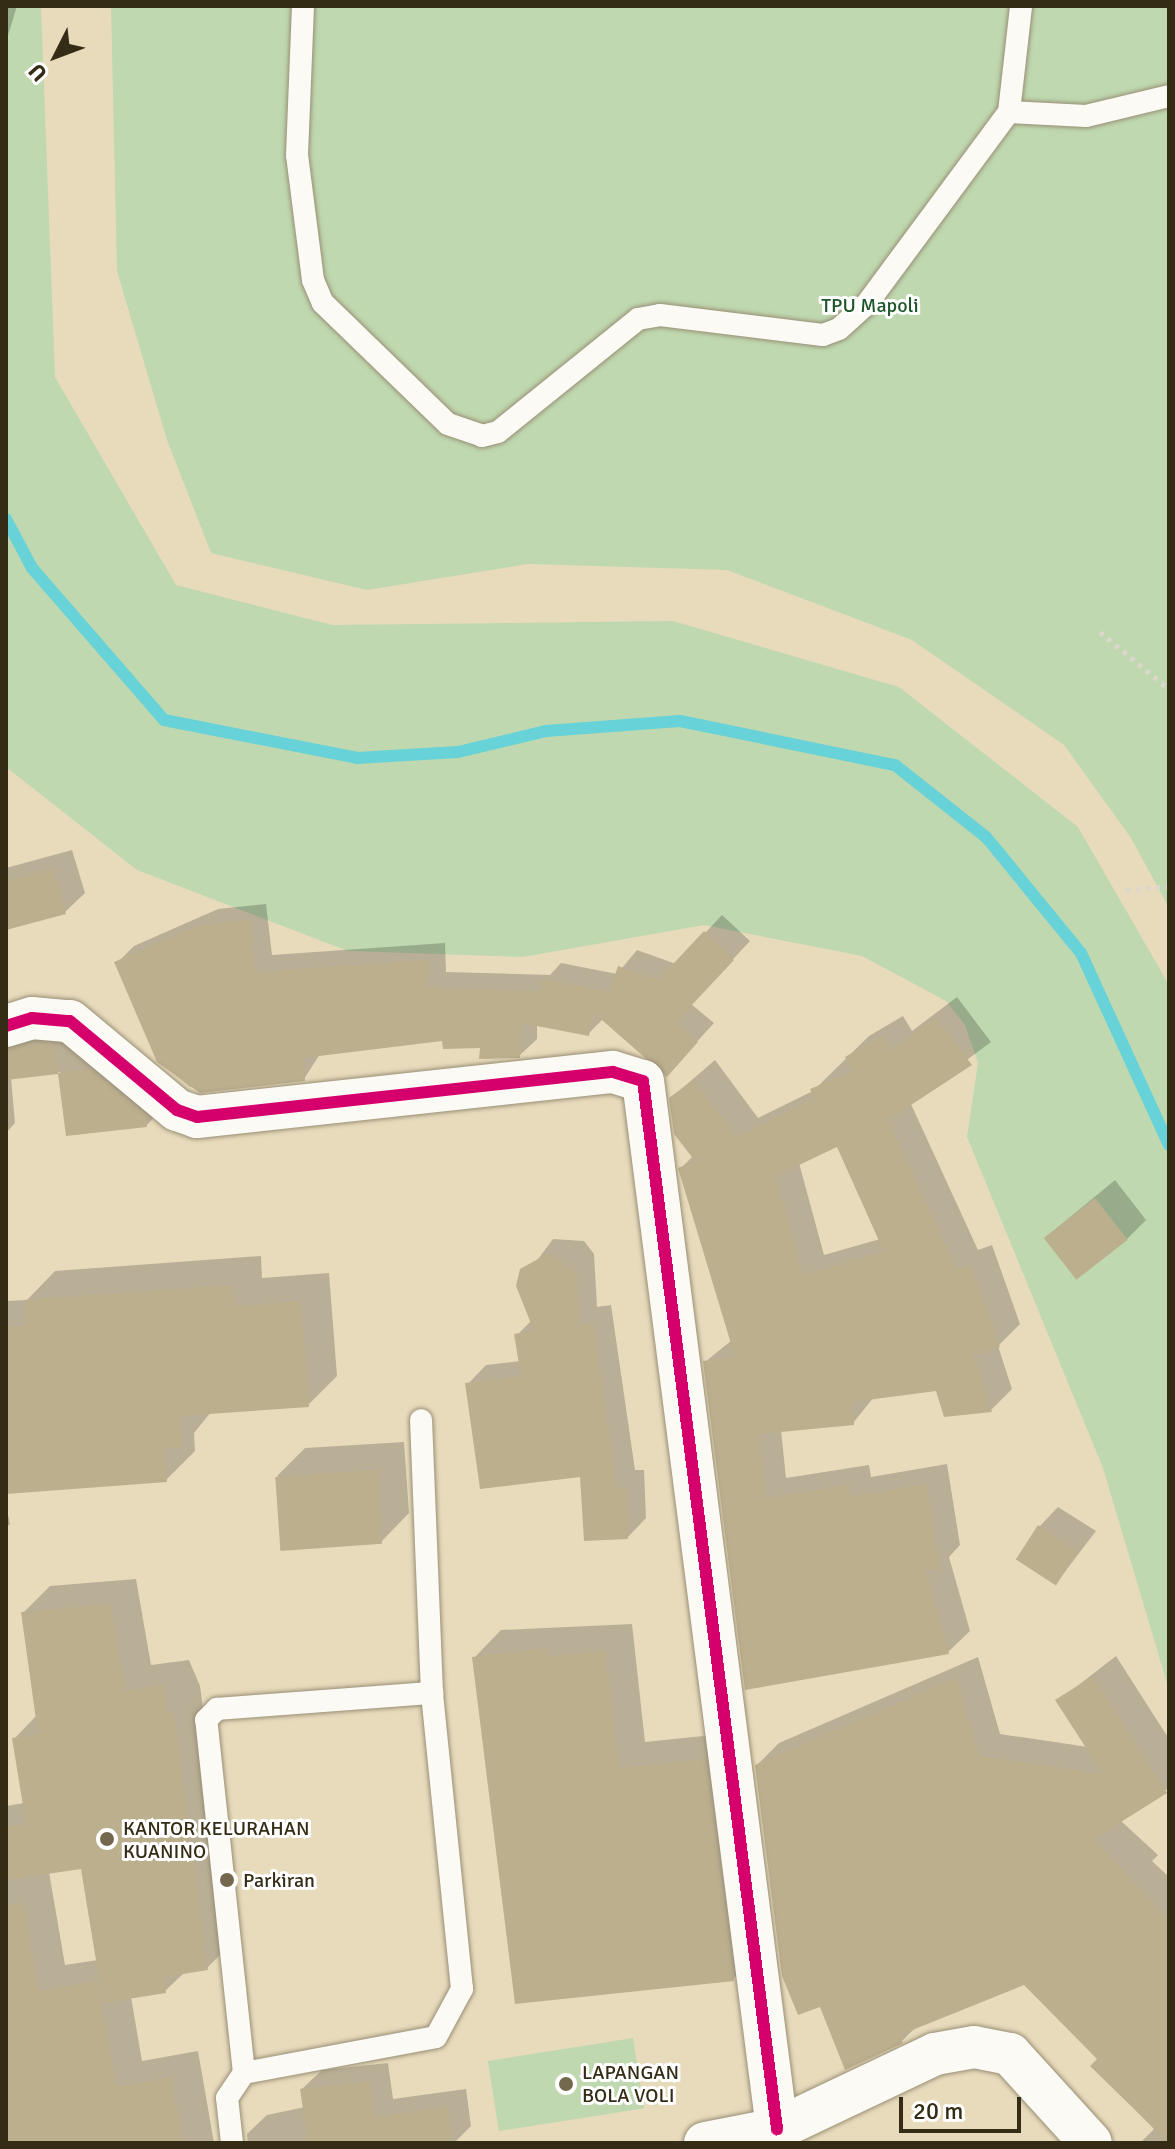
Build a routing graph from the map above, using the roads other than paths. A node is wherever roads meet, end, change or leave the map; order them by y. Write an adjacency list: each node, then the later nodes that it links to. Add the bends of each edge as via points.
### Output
1 (303, 6): 4 (lane, via 297,155 313,280 333,313 466,434 498,432 638,319 823,335 839,329 866,305)
2 (1021, 6): 4 (lane)
3 (1169, 96): 4 (lane, via 1086,116)
4 (1009, 112)
5 (6, 1026): 9 (street, via 32,1018 70,1021 177,1110 197,1117 613,1072 643,1081)
6 (421, 1420): 7 (lane)
7 (432, 1693): 8 (lane, via 462,1989 454,2014 436,2037); 8 (lane, via 217,1709 206,1720)
8 (244, 2073): 11 (lane, via 227,2098)
9 (777, 2129): 10 (street); 12 (street, via 935,2054 974,2047 1010,2054)
10 (714, 2142)
11 (232, 2143)
12 (1091, 2143)

